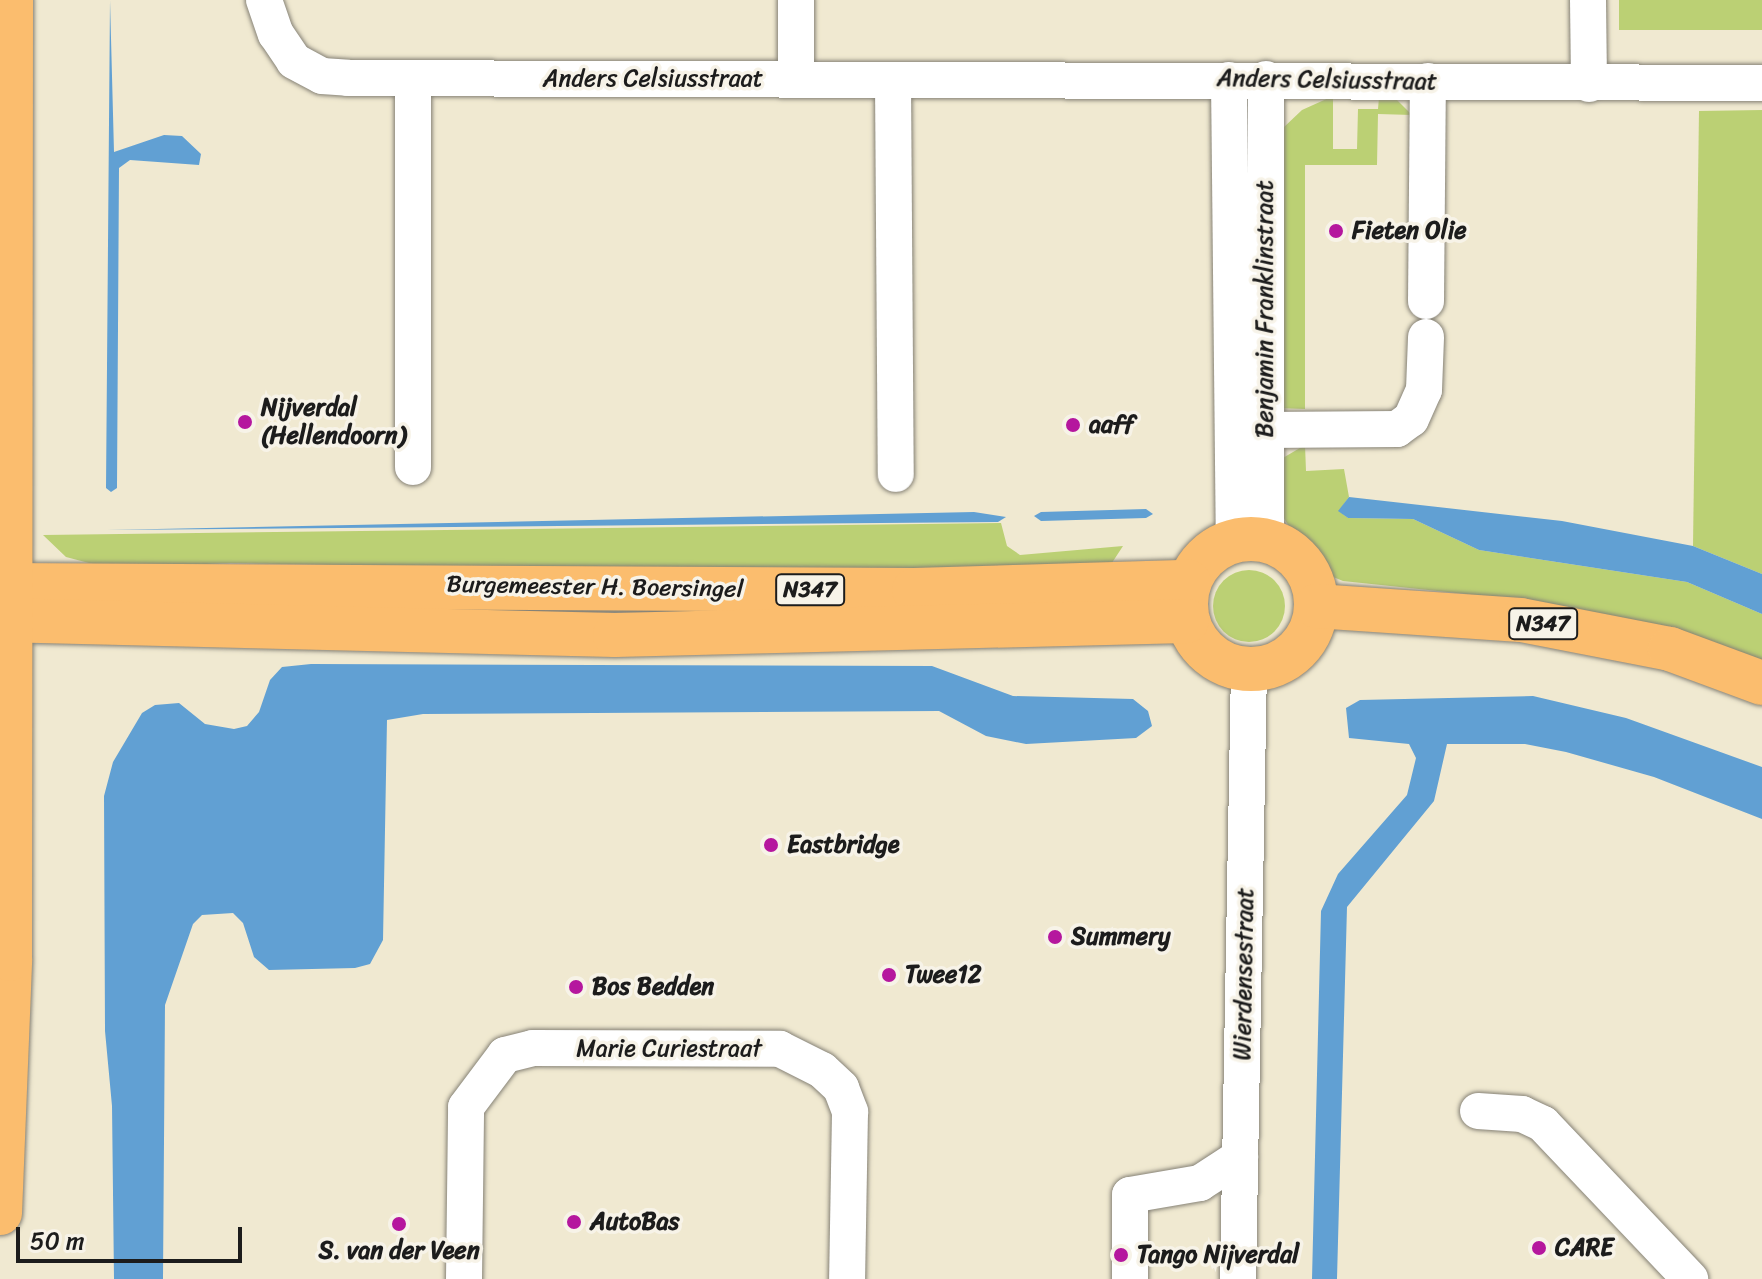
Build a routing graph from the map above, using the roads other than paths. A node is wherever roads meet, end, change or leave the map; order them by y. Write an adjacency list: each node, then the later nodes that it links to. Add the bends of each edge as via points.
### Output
1 (11, 0): 20 (main road)
2 (264, 0): 5 (street, Anders Celsiusstraat, via 283,49 305,68 322,76)
3 (796, 0): 7 (street)
4 (1588, 0): 12 (street)
5 (413, 78): 7 (street, Anders Celsiusstraat); 16 (street)
6 (1266, 79): 8 (street, Anders Celsiusstraat); 10 (street, Anders Celsiusstraat); 15 (street, Benjamin Franklinstraat)
7 (796, 80): 9 (street, Anders Celsiusstraat)
8 (1229, 80): 9 (street, Anders Celsiusstraat); 18 (street, Benjamin Franklinstraat)
9 (893, 81): 17 (street)
10 (1428, 81): 12 (street, Anders Celsiusstraat); 13 (street)
11 (1762, 83): 12 (street, Anders Celsiusstraat)
12 (1589, 84)
13 (1426, 301)
14 (1426, 337): 15 (street, via 1424,390 1411,419 1397,429)
15 (1264, 430): 18 (street, Benjamin Franklinstraat)
16 (413, 467)
17 (896, 474)
18 (1250, 540): 19 (main road, via 1210,553); 21 (main road, via 1301,562)
19 (1188, 601): 20 (main road, Burgemeester H. Boersingel / N347, via 914,590); 22 (main road, via 1209,655)
20 (4, 603): 26 (main road, via 10,959)
21 (1316, 606): 22 (main road, via 1306,639 1292,655); 23 (main road, N347, via 1521,620 1670,649)
22 (1249, 670): 25 (street, Wierdensestraat)
23 (1762, 683)
24 (1478, 1111): 31 (street, via 1534,1117)
25 (1240, 1157): 29 (street, via 1200,1183 1130,1195); 30 (street, Wierdensestraat)
26 (0, 1213)
27 (464, 1279): 28 (street, Marie Curiestraat, via 466,1107 505,1055 533,1048 780,1049 822,1070 841,1088 850,1112)
28 (847, 1279)
29 (1130, 1279)
30 (1238, 1279)
31 (1690, 1279)

